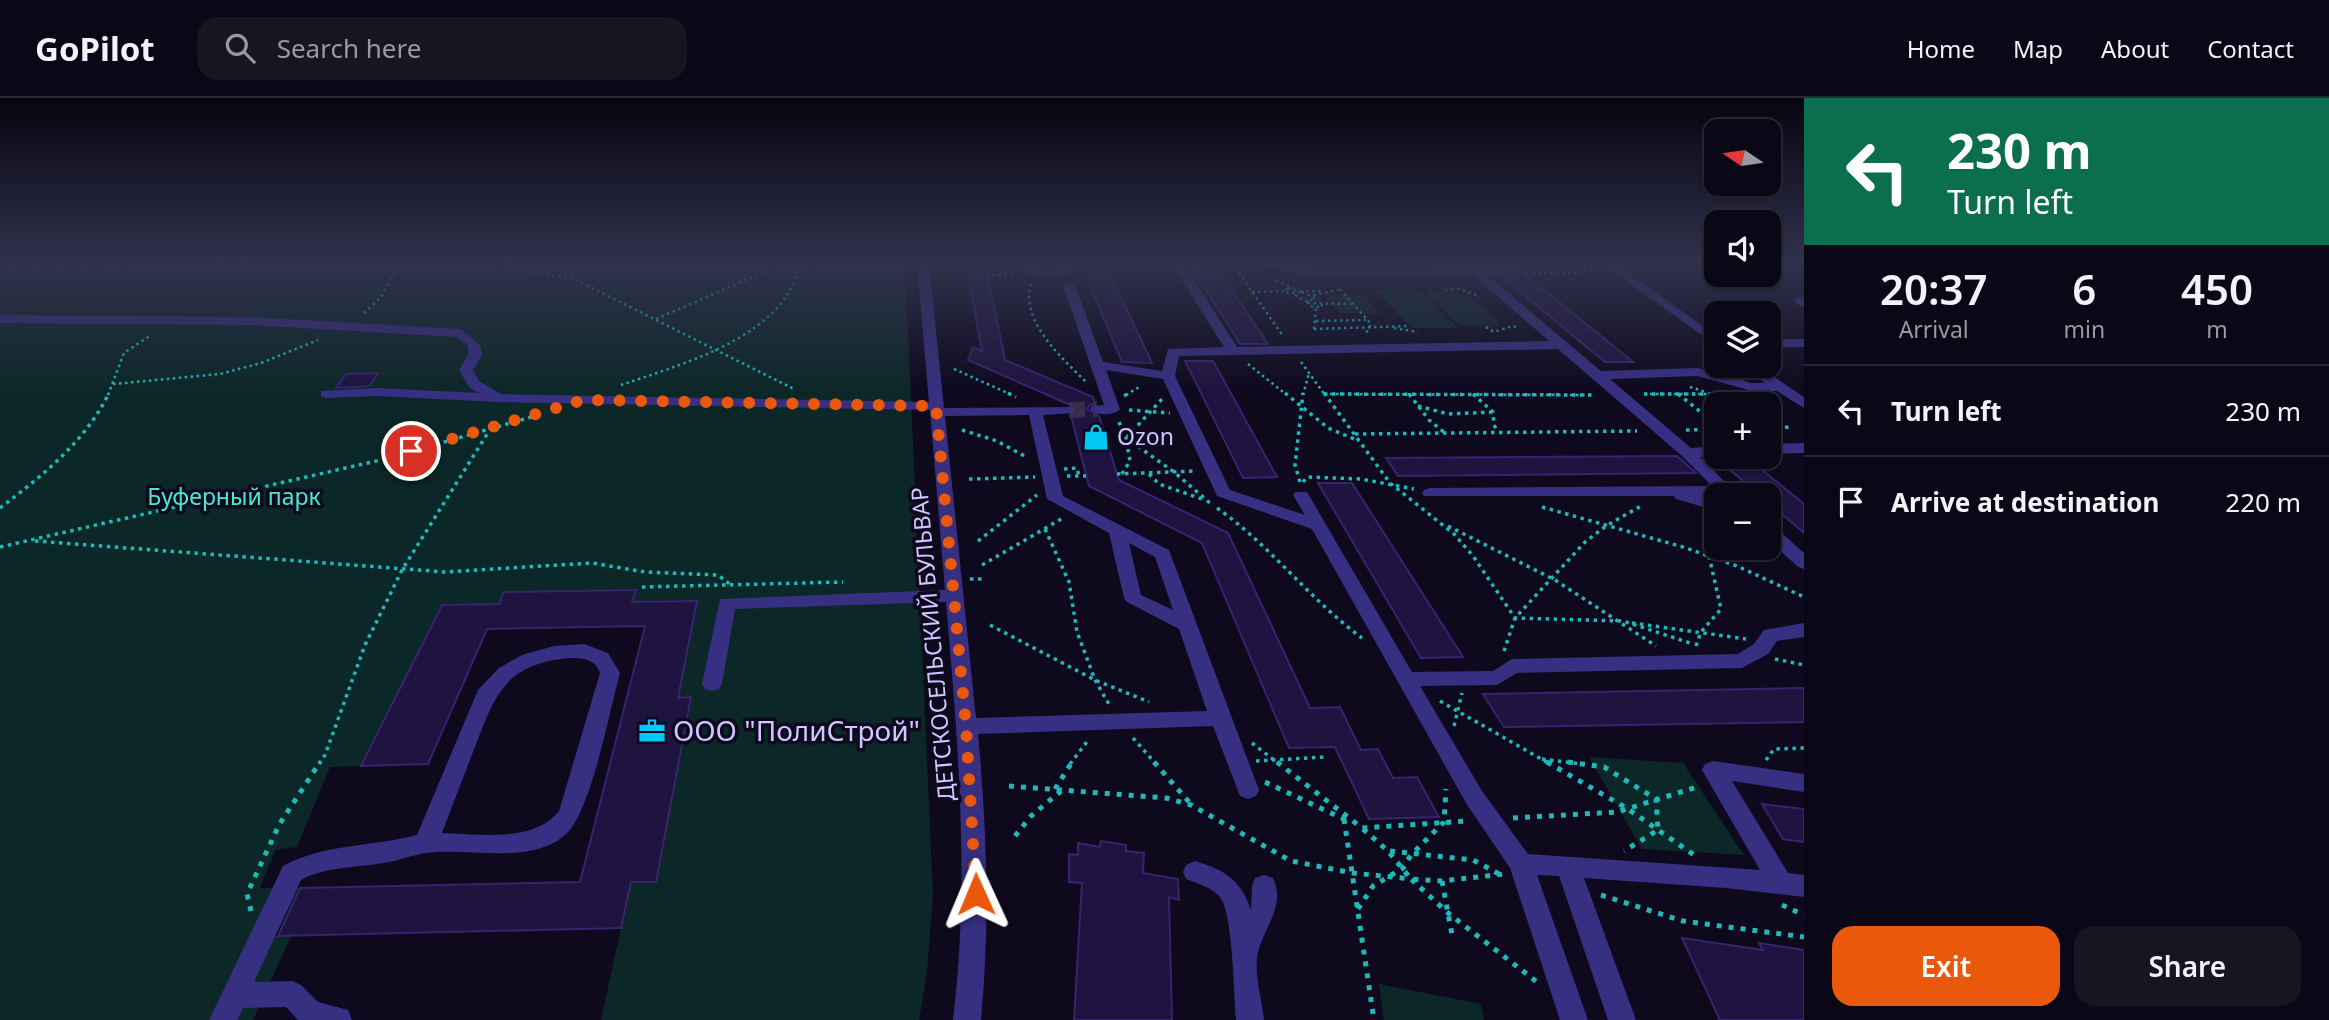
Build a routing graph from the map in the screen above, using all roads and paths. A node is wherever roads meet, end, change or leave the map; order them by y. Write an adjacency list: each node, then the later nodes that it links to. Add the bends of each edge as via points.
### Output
1 (373, 306): 21 (path)
2 (629, 306): 17 (path)
3 (686, 306): 17 (path)
4 (780, 306): 34 (path, via 753,329)
5 (927, 306): 61 (street, ДЕТСКОСЕЛЬСКИЙ БУЛЬВАР)
6 (1029, 306): 45 (path, via 1041,331)
7 (1077, 306): 37 (street)
8 (1204, 306): 36 (street)
9 (1262, 306): 35 (path)
10 (1313, 306): 15 (path)
11 (1322, 306): 15 (path)
12 (1353, 306): 18 (path)
13 (1515, 306): 33 (street)
14 (1666, 306): 29 (street)
15 (1316, 308): 20 (path)
16 (0, 319): 19 (street)
17 (656, 319): 34 (path)
18 (1367, 320): 20 (path); 22 (path)
19 (171, 321): 21 (street); 46 (path, via 124,353)
20 (1316, 321): 27 (path)
21 (341, 326): 46 (path, via 302,348 220,374); 56 (street, via 461,333 474,345 475,355 466,370 474,384)
22 (1371, 326): 24 (path); 27 (path); 30 (path)
23 (1409, 326): 24 (path)
24 (1388, 327): 28 (path)
25 (1486, 327): 26 (path, via 1494,332 1512,326)
26 (1524, 328)
27 (1314, 329): 35 (path)
28 (1423, 333)
29 (1704, 333)
30 (1359, 340)
31 (1804, 342): 32 (street)
32 (1781, 343)
33 (1561, 345): 35 (street); 41 (street)
34 (716, 349): 47 (path); 57 (path)
35 (1293, 350): 36 (street); 39 (path)
36 (1233, 351): 44 (street, via 1173,352); 64 (path)
37 (1099, 365): 44 (street); 59 (street)
38 (954, 369): 66 (path)
39 (1309, 373): 50 (path); 64 (path)
40 (1704, 374): 41 (street)
41 (1598, 375): 55 (street)
42 (1724, 378): 48 (street, via 1752,387)
43 (1767, 378): 48 (street)
44 (1168, 379): 59 (path); 67 (path); 69 (street)
45 (1087, 383)
46 (113, 384): 100 (path, via 76,442 47,472)
47 (618, 386)
48 (1780, 387): 58 (street)
49 (326, 394): 56 (street)
50 (1324, 394): 51 (path); 79 (path)
51 (1409, 394): 52 (path); 60 (path)
52 (1473, 394): 55 (path); 68 (path)
53 (1678, 394): 54 (path); 55 (path); 70 (path)
54 (1704, 394)
55 (1619, 395): 76 (street)
56 (498, 398): 57 (street)
57 (824, 404): 61 (street)
58 (1804, 404)
59 (1112, 406): 62 (street); 67 (path); 80 (path)
60 (1418, 406): 68 (path, via 1448,414); 78 (path)
61 (936, 409): 66 (street); 122 (street, ДЕТСКОСЕЛЬСКИЙ БУЛЬВАР)
62 (1097, 409)
63 (1069, 410): 66 (street)
64 (1302, 410): 81 (path); 91 (path, via 1295,465 1300,484 1307,477 1329,476)
65 (549, 411): 73 (path)
66 (1040, 411): 89 (street)
67 (1150, 412): 69 (path); 80 (path)
68 (1493, 412): 77 (path)
69 (1187, 415): 86 (street)
70 (1704, 415)
71 (1781, 427): 72 (path)
72 (1792, 427)
73 (490, 429): 107 (path, via 385,459); 116 (path)
74 (1704, 429): 76 (path)
75 (962, 430): 89 (path, via 997,441)
76 (1661, 431): 77 (path); 85 (street)
77 (1498, 432): 78 (path)
78 (1445, 433): 79 (path)
79 (1355, 434): 81 (path)
80 (1126, 438): 87 (path); 88 (path, via 1130,461 1119,474)
81 (1361, 442): 91 (path)
82 (1804, 448): 83 (street)
83 (1781, 449)
84 (1704, 452): 85 (street)
85 (1687, 453): 92 (street)
86 (1213, 470): 87 (path); 103 (street, via 1223,493)
87 (1174, 472): 88 (path); 97 (path)
88 (1148, 473): 97 (path, via 1159,484)
89 (1050, 476): 90 (path); 101 (street, via 1055,499); 108 (path)
90 (969, 479)
91 (1390, 483): 95 (path); 102 (path)
92 (1717, 483)
93 (1670, 490): 94 (street); 95 (street); 98 (street); 104 (path)
94 (1704, 492)
95 (1430, 493)
96 (1301, 495): 103 (street)
97 (1204, 500): 130 (path, via 1238,521 1336,621)
98 (1704, 502)
99 (1531, 504): 104 (path)
100 (0, 508)
101 (1076, 509): 106 (street); 115 (path)
102 (1443, 524): 118 (path, via 1520,559); 124 (path, via 1473,556)
103 (1319, 526): 135 (street)
104 (1606, 526): 111 (path); 118 (path, via 1585,542)
105 (1045, 528): 136 (path, via 1069,582 1077,632)
106 (1116, 530): 126 (street, via 1163,554); 126 (street, via 1133,598)
107 (29, 541): 110 (path); 116 (path)
108 (978, 541)
109 (1781, 542): 114 (street)
110 (0, 547)
111 (1704, 555)
112 (1710, 560): 129 (path, via 1721,609)
113 (1718, 560): 123 (path)
114 (1804, 563)
115 (982, 565)
116 (402, 570): 120 (path, via 445,572 592,563 645,572 719,575); 187 (path, via 365,645 325,755 279,825 247,894)
117 (984, 579): 122 (path)
118 (1552, 580): 124 (path); 125 (path)
119 (856, 582): 120 (path)
120 (731, 585): 121 (path)
121 (642, 587)
122 (954, 588): 137 (street, via 727,603); 144 (street, ДЕТСКОСЕЛЬСКИЙ БУЛЬВАР)
123 (1804, 597)
124 (1515, 618): 125 (path); 133 (path, via 1504,651)
125 (1623, 621): 129 (path); 132 (path); 132 (path)
126 (1186, 624): 141 (street)
127 (990, 625): 136 (path)
128 (1804, 630): 131 (street, via 1771,635)
129 (1701, 632): 131 (path); 132 (path)
130 (1366, 641)
131 (1766, 642): 132 (street, via 1742,661)
132 (1694, 655): 133 (street)
133 (1512, 666): 134 (street, via 1497,678)
134 (1464, 677): 135 (street); 140 (path)
135 (1406, 679): 146 (street)
136 (1095, 680): 139 (path); 142 (path)
137 (712, 684)
138 (1437, 699): 140 (path)
139 (1154, 705)
140 (1458, 712): 146 (path); 148 (path)
141 (1220, 718): 142 (street); 149 (path); 150 (street)
142 (1119, 722): 143 (street); 159 (path)
143 (1095, 723): 144 (street); 156 (path, via 1091,737)
144 (966, 726): 193 (street, ДЕТСКОСЕЛЬСКИЙ БУЛЬВАР, via 977,871 975,960)
145 (1804, 748): 151 (path, via 1774,749)
146 (1447, 751): 162 (street)
147 (1325, 757): 149 (path)
148 (1540, 759): 158 (path, via 1604,767); 160 (path)
149 (1273, 760): 150 (path); 164 (path)
150 (1242, 774): 161 (path)
151 (1755, 775): 152 (street); 154 (street, via 1713,770)
152 (1804, 783)
153 (1009, 786): 156 (path)
154 (1722, 786): 158 (path, via 1694,786); 181 (street)
155 (1446, 787): 163 (path)
156 (1055, 789): 157 (path)
157 (1062, 790): 159 (path, via 1166,798); 166 (path)
158 (1656, 799): 160 (path); 165 (path)
159 (1191, 805): 174 (path, via 1291,861)
160 (1628, 809): 162 (path); 165 (path)
161 (1344, 819): 164 (path); 174 (path)
162 (1489, 819): 163 (path); 172 (street)
163 (1444, 822): 164 (path); 169 (path)
164 (1362, 828): 168 (path)
165 (1658, 830): 171 (path); 177 (path)
166 (1015, 836)
167 (426, 843): 167 (street, via 485,695 497,680 529,658 548,652 584,651 607,663 610,673 573,807 554,831 529,839); 187 (street, via 308,863 292,873)
168 (1388, 851): 169 (path); 170 (path)
169 (1411, 855): 170 (path); 172 (path, via 1473,860)
170 (1404, 868): 175 (path); 178 (path)
171 (1596, 868): 176 (street); 177 (street)
172 (1512, 869): 176 (street); 179 (path); 190 (street)
173 (1195, 872): 188 (street, via 1222,881 1232,891)
174 (1353, 873): 175 (path); 182 (path)
175 (1391, 876): 178 (path); 182 (path, via 1373,886)
176 (1572, 876): 185 (path, via 1683,920); 196 (street)
177 (1726, 877): 181 (street)
178 (1411, 880): 179 (path); 183 (path)
179 (1442, 881): 183 (path)
180 (1264, 886): 188 (street, via 1265,908)
181 (1785, 890): 184 (path)
182 (1358, 909): 195 (path)
183 (1448, 913): 186 (path); 190 (path)
184 (1804, 915)
185 (1804, 937)
186 (1453, 940)
187 (259, 944): 189 (street)
188 (1244, 960): 194 (street)
189 (234, 995): 191 (street); 192 (street, via 292,993 310,1013)
190 (1572, 1014)
191 (223, 1020)
192 (338, 1020)
193 (967, 1020)
194 (1250, 1020)
195 (1374, 1020)
196 (1622, 1020)

